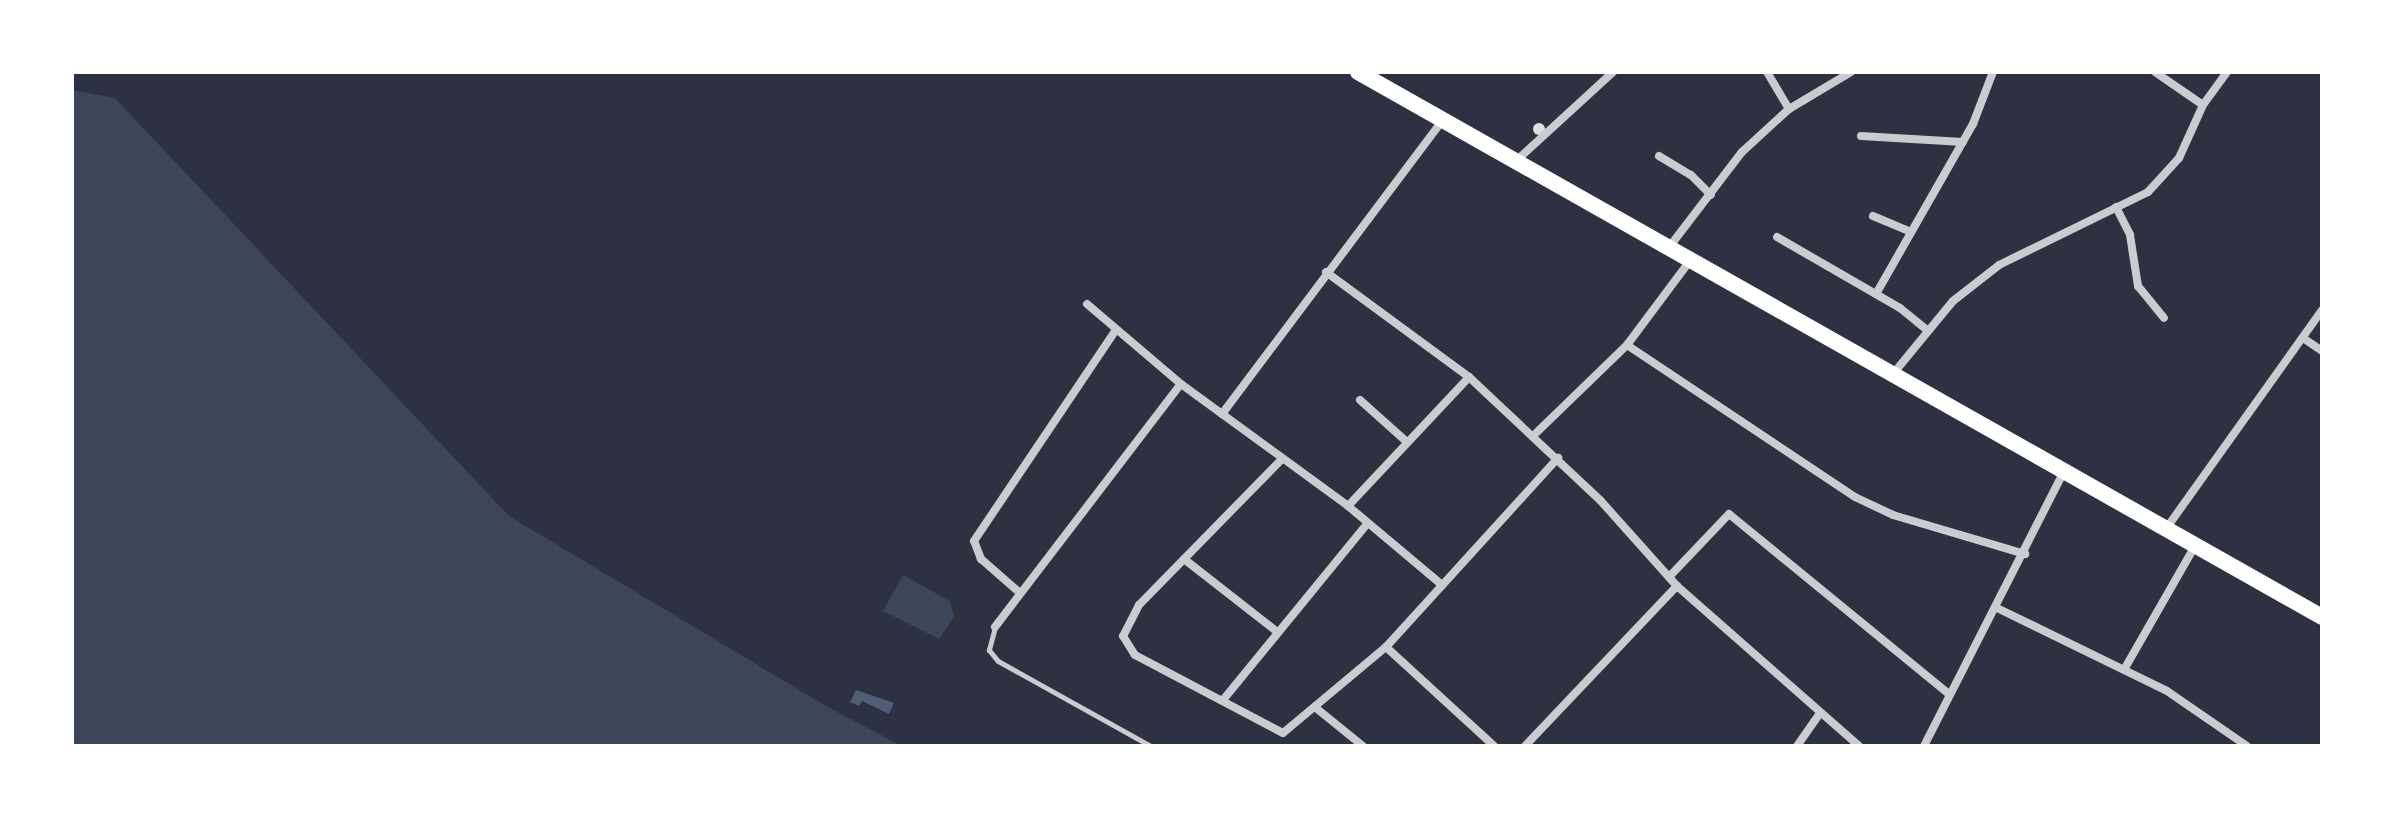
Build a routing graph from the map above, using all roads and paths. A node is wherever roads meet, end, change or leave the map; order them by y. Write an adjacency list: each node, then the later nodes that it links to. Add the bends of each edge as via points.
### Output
1 (1358, 72): 11 (main road)
2 (1613, 72): 15 (street)
3 (1767, 72): 10 (street)
4 (1851, 72): 10 (street)
5 (1993, 72): 13 (street)
6 (2155, 72): 8 (street)
7 (2227, 72): 9 (street)
8 (2171, 76): 9 (street)
9 (2203, 105): 17 (street, via 2179,158 2148,192)
10 (1789, 109): 16 (street, via 1742,152)
11 (1442, 121): 15 (main road); 23 (street)
12 (1861, 136): 13 (street)
13 (1963, 142): 19 (street)
14 (1659, 156): 16 (street)
15 (1515, 161): 21 (main road)
16 (1711, 195): 21 (street)
17 (2116, 207): 27 (street, via 2130,235 2138,286); 28 (street, via 1999,265)
18 (1873, 216): 19 (street)
19 (1911, 232): 24 (street)
20 (1777, 237): 24 (street)
21 (1667, 250): 22 (main road)
22 (1689, 262): 31 (street); 33 (main road)
23 (1326, 272): 34 (street); 37 (street)
24 (1876, 294): 28 (street)
25 (1087, 304): 29 (street)
26 (2322, 310): 30 (street)
27 (2164, 318)
28 (1926, 329): 33 (street)
29 (1116, 330): 35 (street); 52 (street, via 974,541 981,559)
30 (2303, 338): 32 (street); 45 (street)
31 (1627, 345): 38 (street); 47 (street, via 1855,497 1908,520)
32 (2322, 351)
33 (1893, 374): 42 (main road)
34 (1469, 377): 38 (street); 39 (street)
35 (1181, 384): 37 (street); 52 (street)
36 (1360, 400): 39 (street)
37 (1222, 414): 41 (street)
38 (1533, 436): 40 (street)
39 (1407, 442): 43 (street)
40 (1558, 458): 49 (street); 50 (street)
41 (1281, 460): 43 (street); 48 (street)
42 (2065, 469): 45 (main road); 47 (street)
43 (1348, 506): 44 (street)
44 (1367, 524): 50 (street); 56 (street)
45 (2168, 526): 46 (main road)
46 (2197, 542): 54 (main road); 58 (street)
47 (2025, 554): 53 (street)
48 (1184, 559): 56 (street); 60 (street, via 1127,624 1127,648)
49 (1669, 577): 51 (street); 59 (street, via 1724,514 1744,524)
50 (1442, 585): 57 (street)
51 (1677, 586): 62 (street); 66 (street)
52 (1020, 593): 55 (street)
53 (1997, 608): 58 (street); 59 (street)
54 (2322, 617)
55 (995, 627): 63 (lane, via 989,650 998,661)
56 (1275, 630): 60 (street)
57 (1386, 647): 61 (street); 65 (street)
58 (2125, 668): 70 (street)
59 (1949, 694): 69 (street)
60 (1223, 700): 61 (street, via 1283,733)
61 (1316, 708): 64 (street)
62 (1819, 715): 67 (street); 68 (street)
63 (1151, 746)
64 (1363, 746)
65 (1494, 746)
66 (1525, 746)
67 (1797, 746)
68 (1859, 746)
69 (1924, 746)
70 (2247, 746)

